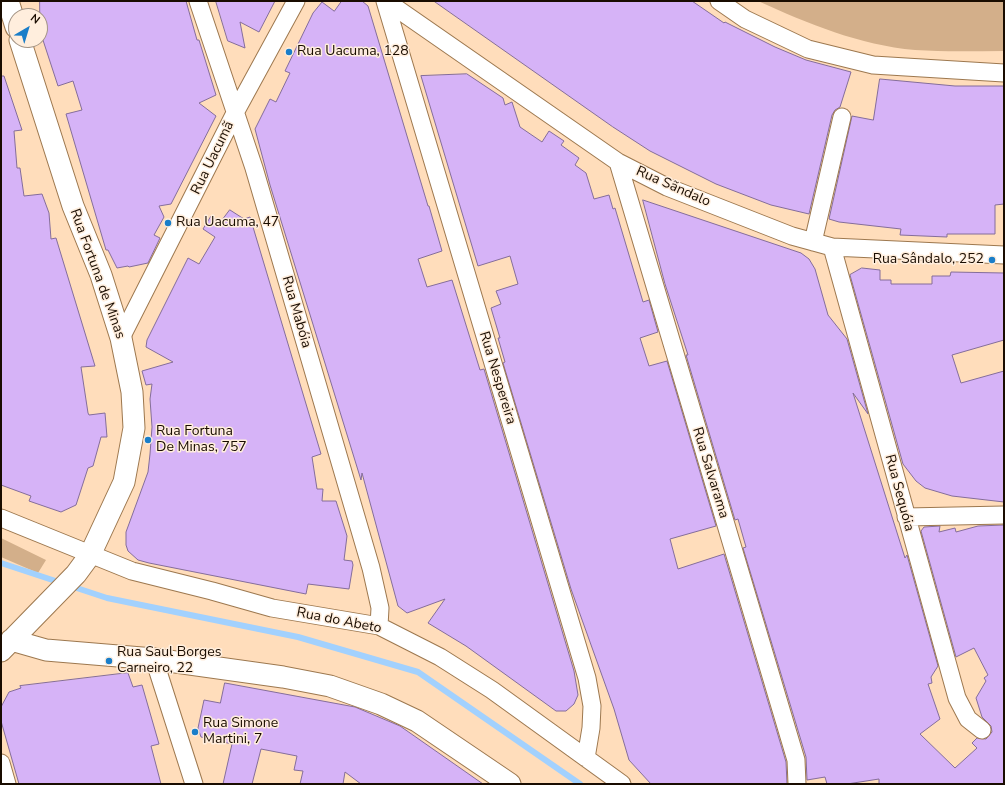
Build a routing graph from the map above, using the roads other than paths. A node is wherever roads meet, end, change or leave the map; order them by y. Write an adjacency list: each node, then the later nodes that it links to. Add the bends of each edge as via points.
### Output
1 (198, 1): 7 (street, Rua Mabóia)
2 (296, 1): 7 (street, Rua Uacumã)
3 (385, 1): 9 (street, Rua Sãndalo); 22 (street, Rua Nespereira, via 587,678 592,706)
4 (719, 1): 6 (street, via 745,19 808,49 873,65)
5 (23, 48): 13 (street, Rua Fortuna de Minas, via 73,206 101,275)
6 (1004, 73)
7 (236, 110): 13 (street, Rua Uacumã); 18 (street, Rua Mabóia, via 372,568 380,608)
8 (842, 117): 10 (street)
9 (618, 162): 10 (street, Rua Sãndalo, via 667,187); 28 (street, Rua Salvarama, via 796,760)
10 (813, 242): 11 (street, Rua Sãndalo)
11 (832, 247): 12 (street, Rua Sãndalo); 15 (street, Rua Sequóia)
12 (1004, 255)
13 (121, 338): 17 (street, Rua Fortuna de Minas, via 132,392 134,428 124,482)
14 (1004, 515): 15 (street)
15 (906, 517): 21 (street, Rua Sequóia, via 957,698 968,719)
16 (1, 518): 17 (street, Rua do Abeto)
17 (90, 554): 18 (street, Rua do Abeto, via 132,571 272,608); 19 (street, Rua Fortuna de Minas, via 76,574)
18 (379, 626): 22 (street, Rua do Abeto, via 440,657 492,690)
19 (4, 642): 20 (street, via 46,650)
20 (154, 659): 25 (street); 26 (street, via 330,686 381,704 417,721)
21 (982, 730)
22 (586, 758): 27 (street, Rua do Abeto)
23 (1, 762): 24 (street)
24 (6, 784)
25 (194, 784)
26 (510, 784)
27 (622, 784)
28 (797, 784)

